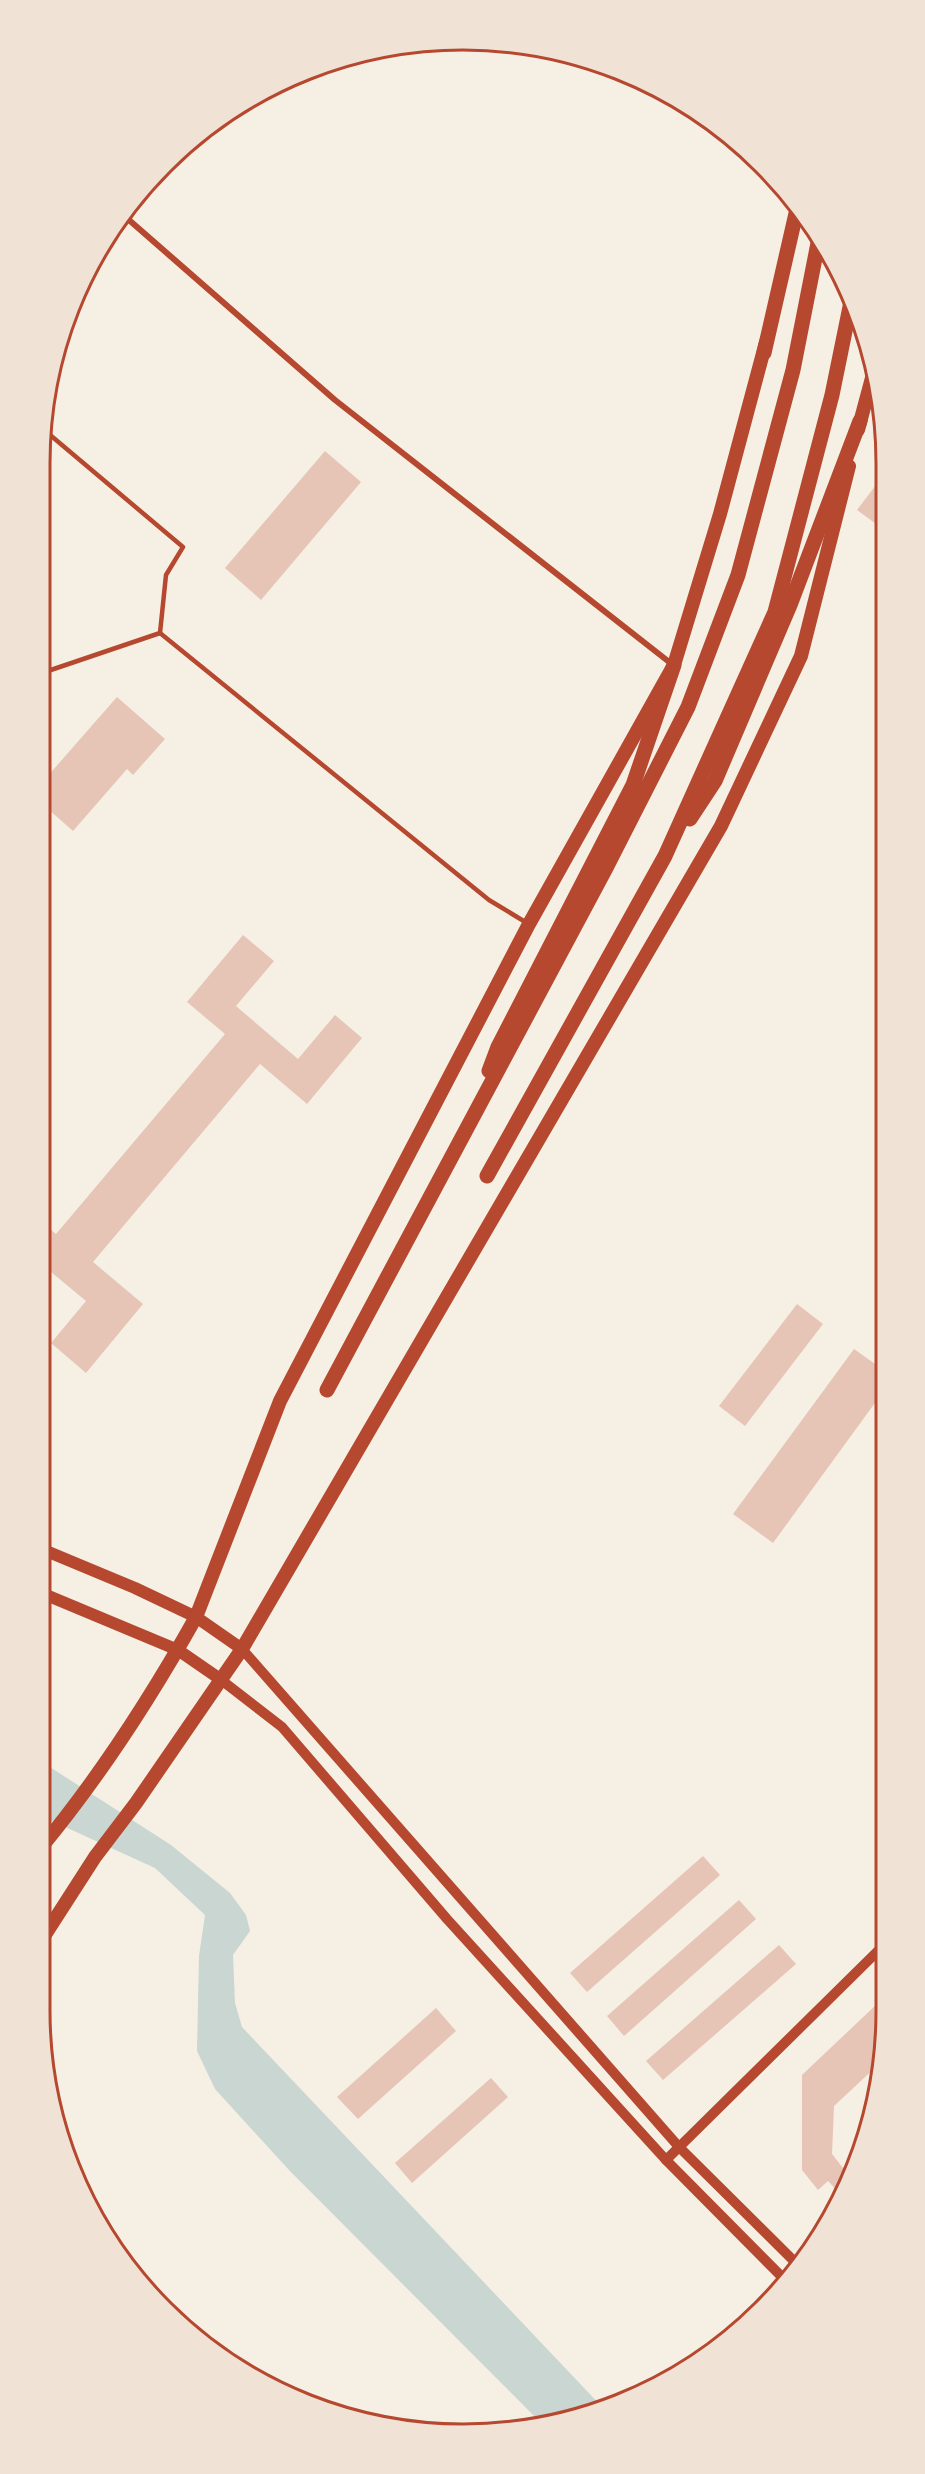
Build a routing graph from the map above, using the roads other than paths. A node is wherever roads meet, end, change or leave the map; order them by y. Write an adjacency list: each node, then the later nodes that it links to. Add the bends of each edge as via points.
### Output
1 (794, 216): 5 (highway)
2 (129, 220): 10 (street, via 335,400)
3 (817, 250): 14 (highway, via 793,370 738,575 688,707)
4 (848, 315): 12 (highway, via 832,395 775,612)
5 (764, 352): 10 (main road)
6 (869, 389): 7 (main road)
7 (860, 421): 12 (highway, via 790,605 715,782); 20 (main road, via 801,656 722,826)
8 (50, 435): 9 (lane, via 183,547 166,575)
9 (160, 633): 11 (lane); 13 (lane, via 489,900)
10 (674, 665): 13 (main road); 14 (highway, via 633,785 498,1047)
11 (50, 670)
12 (665, 856): 15 (highway)
13 (530, 924): 19 (main road, via 280,1401)
14 (471, 1122): 16 (highway)
15 (487, 1176)
16 (327, 1390)
17 (50, 1553): 19 (main road)
18 (50, 1597): 21 (main road)
19 (196, 1617): 20 (main road); 21 (main road)
20 (242, 1648): 22 (main road); 26 (street)
21 (178, 1650): 22 (main road); 23 (main road, via 93,1783)
22 (220, 1679): 24 (main road); 27 (street, via 282,1727 447,1919)
23 (50, 1837)
24 (50, 1927)
25 (876, 1953): 26 (street)
26 (679, 2147): 27 (street); 28 (street)
27 (666, 2160): 29 (street)
28 (793, 2260)
29 (780, 2275)

